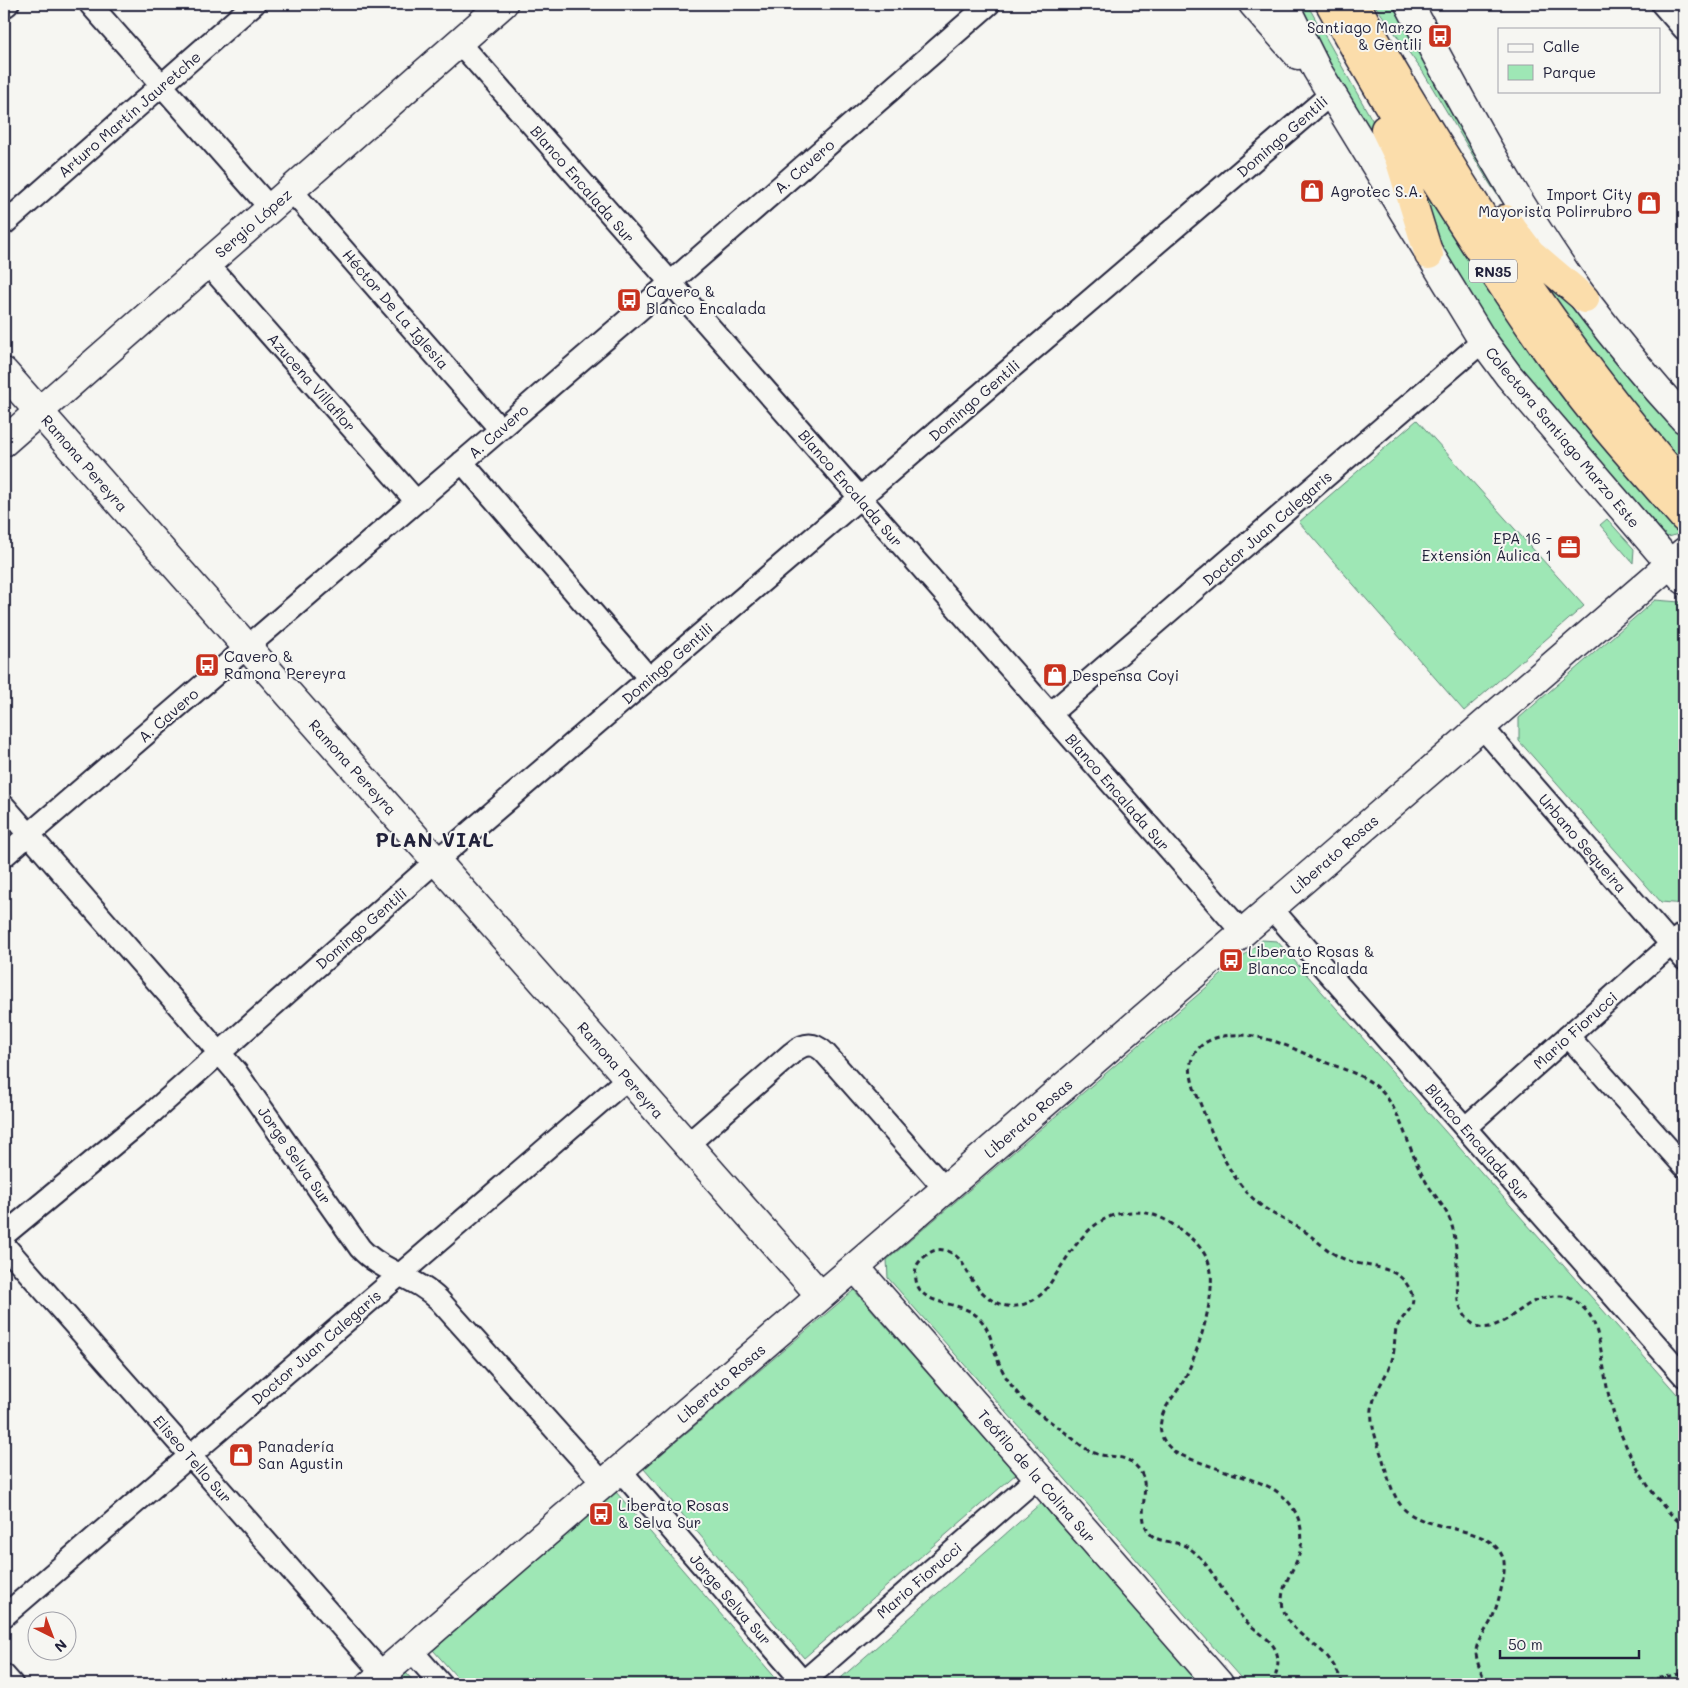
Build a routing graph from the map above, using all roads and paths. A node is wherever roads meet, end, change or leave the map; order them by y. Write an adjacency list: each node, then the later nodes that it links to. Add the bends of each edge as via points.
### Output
1 (8, 4): 11 (street)
2 (90, 4): 16 (street)
3 (254, 4): 16 (street, Arturo Martín Jauretche)
4 (989, 4): 23 (street, A. Cavero)
5 (1253, 4): 17 (street)
6 (1284, 4): 17 (street, Colectora Santiago Marzo Este)
7 (1314, 4): 21 (highway, via 1390,138)
8 (1330, 4): 35 (highway, RN35, via 1416,153 1516,306 1588,406)
9 (1662, 4): 14 (street)
10 (1357, 5): 24 (highway, via 1410,67 1478,180 1517,237 1536,258); 32 (highway, RN35, via 1452,168 1534,293 1600,385)
11 (4, 7)
12 (493, 7): 15 (street, Sergio López)
13 (1421, 9): 24 (street, via 1496,164)
14 (1684, 29)
15 (459, 42): 18 (street, Sergio López); 23 (street, Blanco Encalada Sur)
16 (162, 85): 19 (street); 20 (street, Arturo Martín Jauretche)
17 (1332, 93): 21 (street, Colectora Santiago Marzo Este); 33 (street, Domingo Gentili)
18 (291, 190): 19 (street, Sergio López); 29 (street, Héctor De La Iglesia)
19 (270, 208): 22 (street, Sergio López)
20 (4, 224)
21 (1429, 255): 25 (street, Colectora Santiago Marzo Este)
22 (207, 263): 27 (street, Sergio López); 34 (street, Azucena Villaflor)
23 (670, 282): 29 (street, A. Cavero); 33 (street, Blanco Encalada Sur)
24 (1585, 299): 28 (street)
25 (1483, 341): 36 (street, Colectora Santiago Marzo Este, via 1509,376); 39 (street, Doctor Juan Calegaris)
26 (9, 388): 27 (street, Ramona Pereyra)
27 (39, 411): 30 (street, Sergio López); 37 (street, Ramona Pereyra)
28 (1684, 419)
29 (500, 429): 31 (street, A. Cavero)
30 (4, 442)
31 (462, 462): 34 (street, A. Cavero); 38 (street)
32 (1684, 486)
33 (860, 498): 38 (street, Domingo Gentili); 39 (street, Blanco Encalada Sur)
34 (416, 501): 37 (street, A. Cavero)
35 (1684, 518)
36 (1680, 565): 40 (street, Liberato Rosas)
37 (247, 647): 42 (street, A. Cavero); 44 (street, Ramona Pereyra)
38 (650, 678): 44 (street, Domingo Gentili)
39 (1050, 714): 46 (street, Blanco Encalada Sur)
40 (1482, 727): 45 (street, Liberato Rosas); 47 (street, Urbano Sequeira)
41 (4, 806): 42 (street, Jorge Selva Sur)
42 (29, 834): 43 (street, A. Cavero); 49 (street, Jorge Selva Sur)
43 (4, 856)
44 (436, 861): 49 (street, Domingo Gentili); 50 (street, Ramona Pereyra)
45 (1271, 908): 46 (street, Liberato Rosas); 51 (street, Blanco Encalada Sur)
46 (1242, 933): 54 (street, Liberato Rosas)
47 (1680, 945): 48 (street, Mario Fiorucci)
48 (1568, 1036): 51 (street, Mario Fiorucci); 53 (street)
49 (220, 1053): 55 (street, Domingo Gentili); 58 (street, Jorge Selva Sur, via 360,1248 378,1264)
50 (628, 1078): 52 (street, Ramona Pereyra); 58 (street, Doctor Juan Calegaris)
51 (1465, 1128): 60 (street, Blanco Encalada Sur)
52 (687, 1146): 54 (street, via 792,1052 810,1044 826,1053); 59 (street, Ramona Pereyra)
53 (1684, 1166)
54 (945, 1189): 57 (street, Liberato Rosas)
55 (4, 1235)
56 (4, 1245): 61 (street, Eliseo Tello Sur)
57 (854, 1268): 59 (street, Liberato Rosas); 63 (street, Teófilo de la Colina Sur)
58 (400, 1275): 61 (street, Doctor Juan Calegaris); 62 (street, Jorge Selva Sur, via 439,1300)
59 (821, 1296): 62 (street, Liberato Rosas)
60 (1684, 1376)
61 (190, 1455): 65 (street, Doctor Juan Calegaris); 69 (street, Eliseo Tello Sur)
62 (612, 1477): 66 (street, Liberato Rosas); 70 (street, Jorge Selva Sur)
63 (1038, 1477): 70 (street, Mario Fiorucci); 73 (street, Teófilo de la Colina Sur)
64 (1684, 1526): 76 (path, via 1658,1500 1622,1437 1609,1396 1595,1326 1584,1308 1565,1297 1543,1297 1492,1327 1483,1328 1467,1319 1458,1301 1454,1236 1448,1213 1419,1170 1393,1107 1377,1086 1264,1038 1236,1035 1210,1040 1202,1045 1190,1063 1194,1088 1221,1153 1237,1181 1258,1204 1335,1255 1397,1274 1413,1296 1411,1310 1396,1329 1392,1360 1375,1396 1373,1424 1390,1484 1403,1507 1418,1519 1462,1530 1489,1541 1503,1556 1504,1568 1495,1609 1476,1651)
65 (4, 1616)
66 (411, 1650): 69 (street, Liberato Rosas); 72 (street)
67 (1684, 1672): 77 (path)
68 (4, 1675): 71 (street)
69 (377, 1679)
70 (802, 1683)
71 (12, 1684)
72 (441, 1684)
73 (1219, 1684)
74 (1274, 1684): 75 (path, via 1278,1662 1274,1646 1236,1610 1198,1555 1184,1545 1154,1538 1148,1531 1144,1516 1145,1484 1140,1470 1127,1458 1101,1455 1085,1448 1033,1409 1004,1374 980,1318 960,1306 933,1301 923,1295 914,1275 923,1257 943,1249 953,1254 961,1260 982,1292 991,1300 1012,1307 1024,1305 1044,1292 1087,1230 1116,1215 1133,1212 1162,1217 1194,1240 1208,1260 1211,1272 1208,1303 1192,1361 1161,1419 1162,1438 1176,1453 1264,1484 1289,1503 1300,1523 1302,1535 1298,1558 1284,1589 1284,1612 1289,1622 1327,1656)
75 (1343, 1684)
76 (1486, 1684)
77 (1631, 1684)

